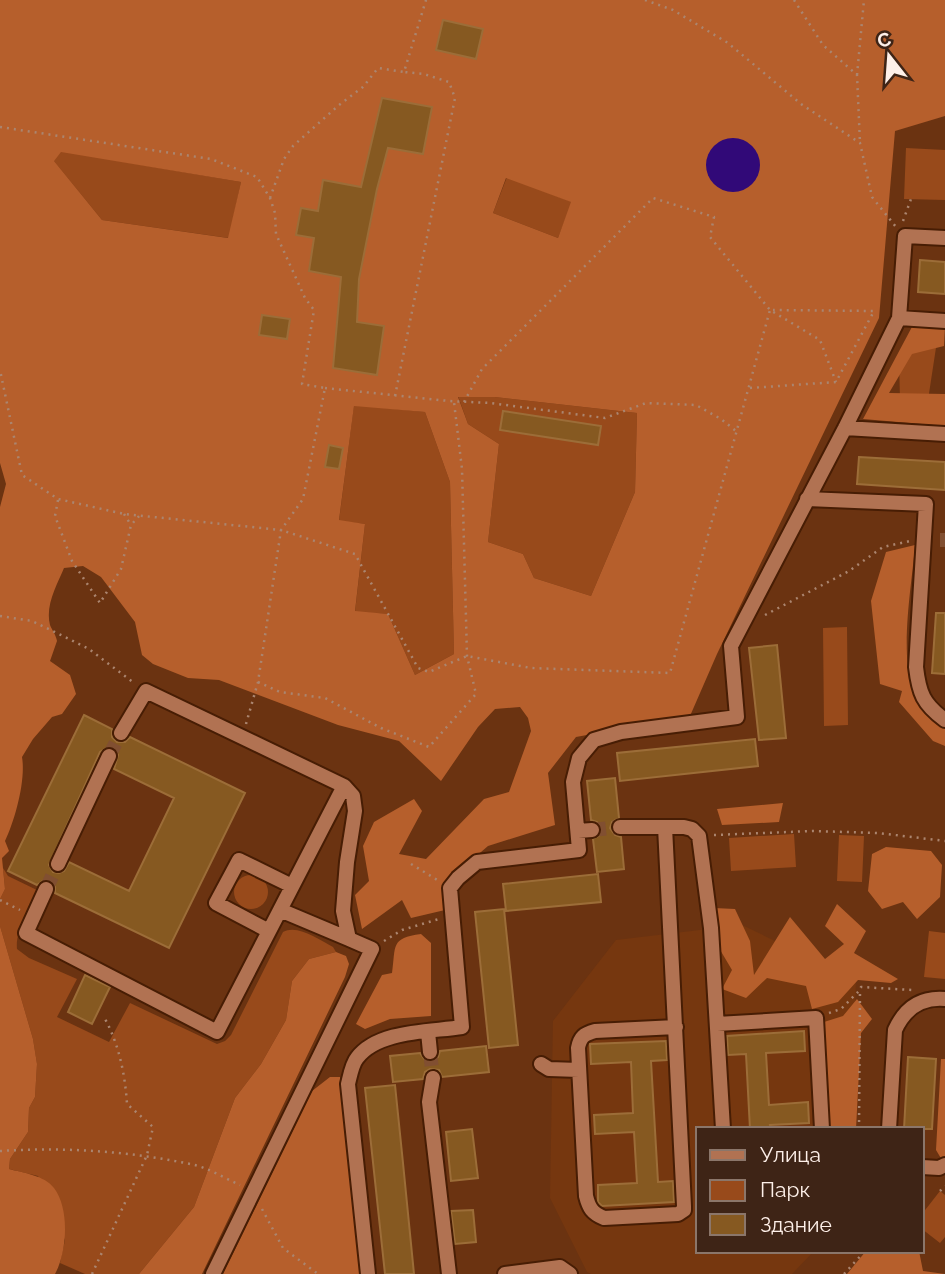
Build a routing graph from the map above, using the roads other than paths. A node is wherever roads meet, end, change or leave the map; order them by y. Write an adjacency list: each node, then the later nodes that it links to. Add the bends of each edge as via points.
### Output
1 (945, 238): 2 (lane, via 905,236)
2 (899, 318): 3 (lane); 4 (lane)
3 (945, 321)
4 (845, 428): 5 (lane); 6 (lane)
5 (945, 435)
6 (807, 499): 7 (lane, via 926,504); 24 (lane, via 730,646 737,717 621,732 594,740 579,758 573,782 585,831 579,849 477,862 458,878 450,888 462,1027)
7 (924, 538): 8 (lane); 9 (lane, via 918,689 929,708)
8 (940, 540)
9 (945, 720)
10 (121, 733): 12 (lane, via 146,691)
11 (109, 756): 15 (lane)
12 (344, 786): 16 (lane); 20 (lane, via 353,796 355,811 343,911)
13 (620, 827): 14 (lane)
14 (666, 827): 22 (lane, via 692,829 699,836); 23 (lane)
15 (58, 864)
16 (292, 886): 18 (lane); 19 (lane, via 239,860 216,903)
17 (46, 889): 19 (lane, via 26,933 217,1031)
18 (280, 910): 19 (lane); 20 (lane)
19 (269, 931)
20 (349, 939): 34 (lane, via 372,948)
21 (945, 999): 31 (lane, via 925,1000 912,1007 895,1030)
22 (717, 1024): 29 (lane); 30 (lane, via 816,1018)
23 (676, 1027): 27 (lane, via 585,1034 578,1048); 27 (lane, via 684,1206 678,1214 604,1218 590,1209)
24 (428, 1032): 25 (lane); 35 (lane, via 371,1044 355,1059 348,1084)
25 (430, 1052)
26 (541, 1064): 27 (lane, via 549,1069)
27 (579, 1070)
28 (433, 1078): 36 (lane, via 429,1102)
29 (723, 1127)
30 (822, 1127)
31 (889, 1127)
32 (945, 1165): 33 (lane)
33 (924, 1167)
34 (213, 1274)
35 (368, 1274)
36 (449, 1274)
37 (505, 1274): 38 (lane, via 559,1267)
38 (570, 1274)

